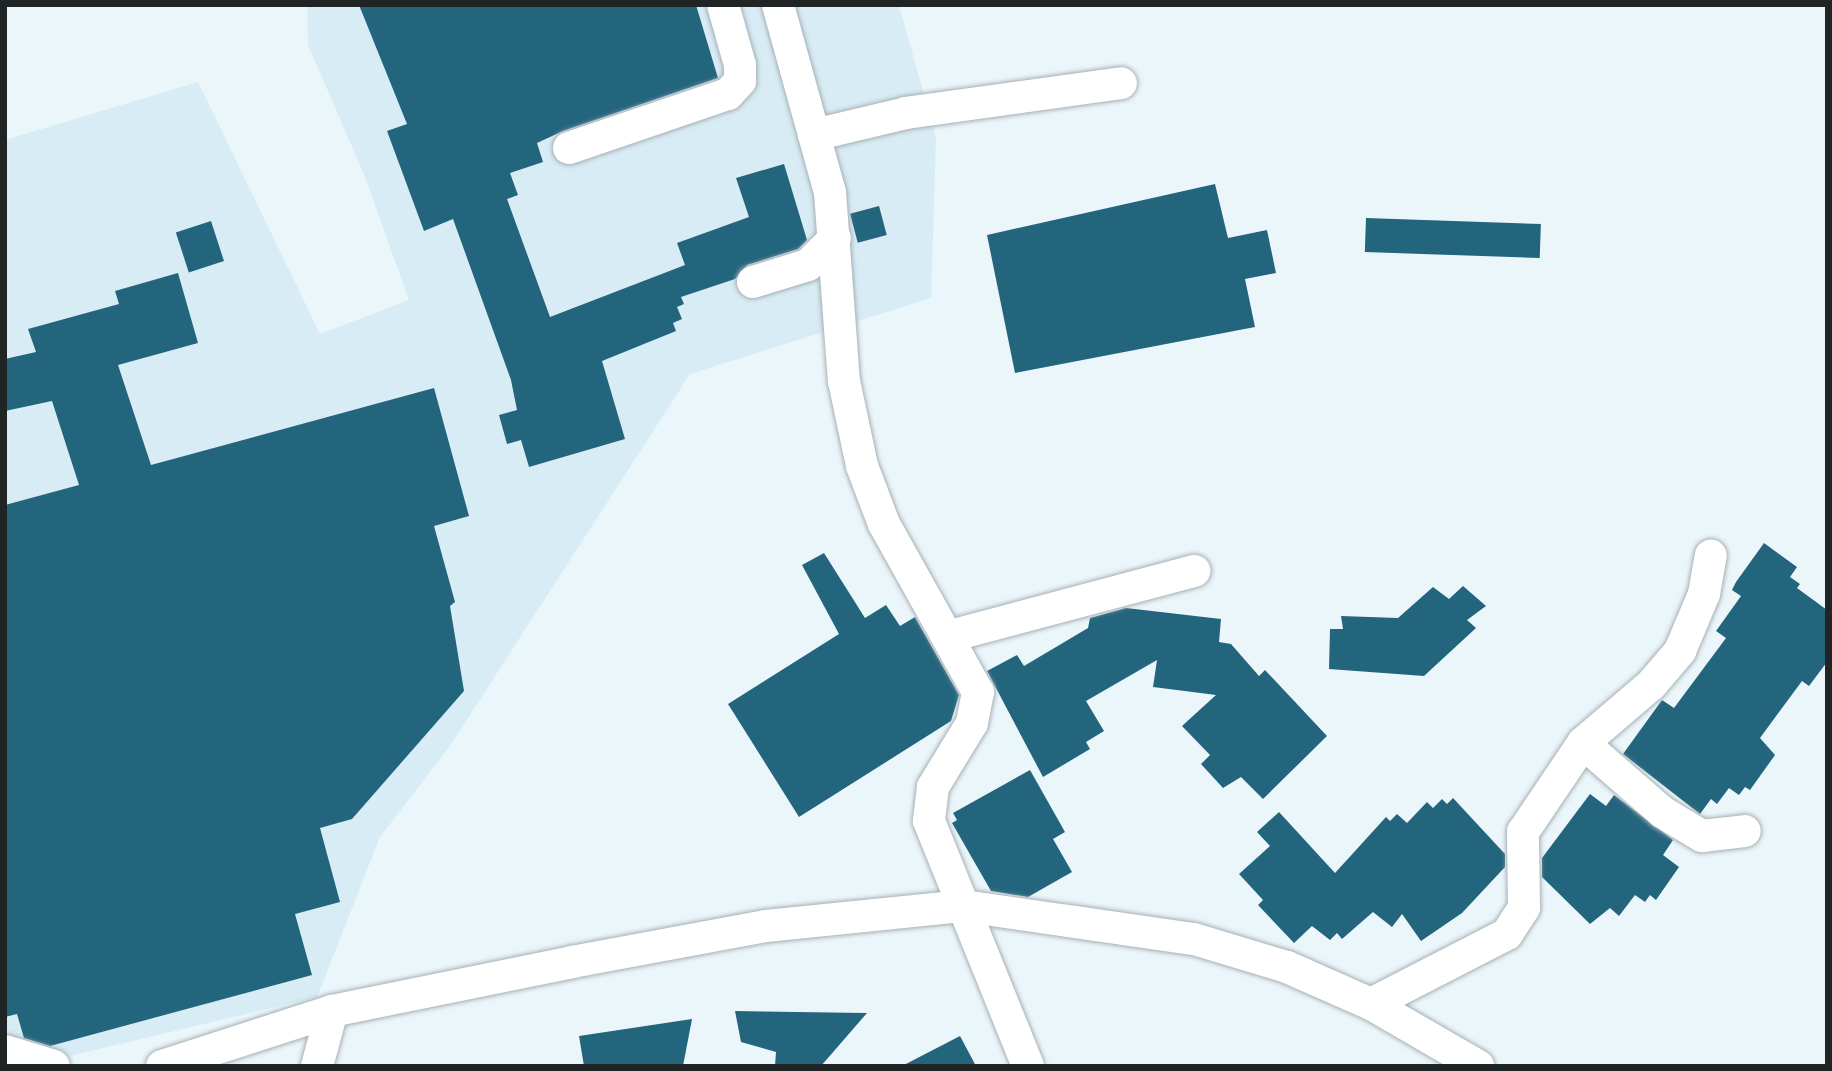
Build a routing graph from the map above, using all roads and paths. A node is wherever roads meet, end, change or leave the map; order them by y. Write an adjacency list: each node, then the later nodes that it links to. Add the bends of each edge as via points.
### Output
1 (723, 5): 5 (street, via 740,65 740,81 728,94)
2 (778, 5): 4 (street)
3 (1121, 83): 4 (street, via 906,113)
4 (814, 135): 6 (street)
5 (569, 148)
6 (835, 238): 7 (street, via 808,265); 10 (street, via 844,381 862,466 884,524)
7 (753, 282)
8 (1711, 556): 11 (street, via 1704,594 1680,651 1651,685)
9 (1195, 571): 10 (street)
10 (950, 636): 13 (street, via 978,692 972,723 933,787 929,821)
11 (1583, 743): 12 (street, via 1662,812 1702,836); 14 (street, via 1522,832 1524,908 1507,934)
12 (1745, 831)
13 (964, 906): 14 (street, via 1195,939 1287,967); 15 (street, via 766,926); 20 (street)
14 (1371, 1004): 21 (street)
15 (332, 1011): 18 (street); 19 (street)
16 (5, 1051): 17 (street)
17 (54, 1066)
18 (162, 1066)
19 (317, 1066)
20 (1028, 1066)
21 (1478, 1066)

